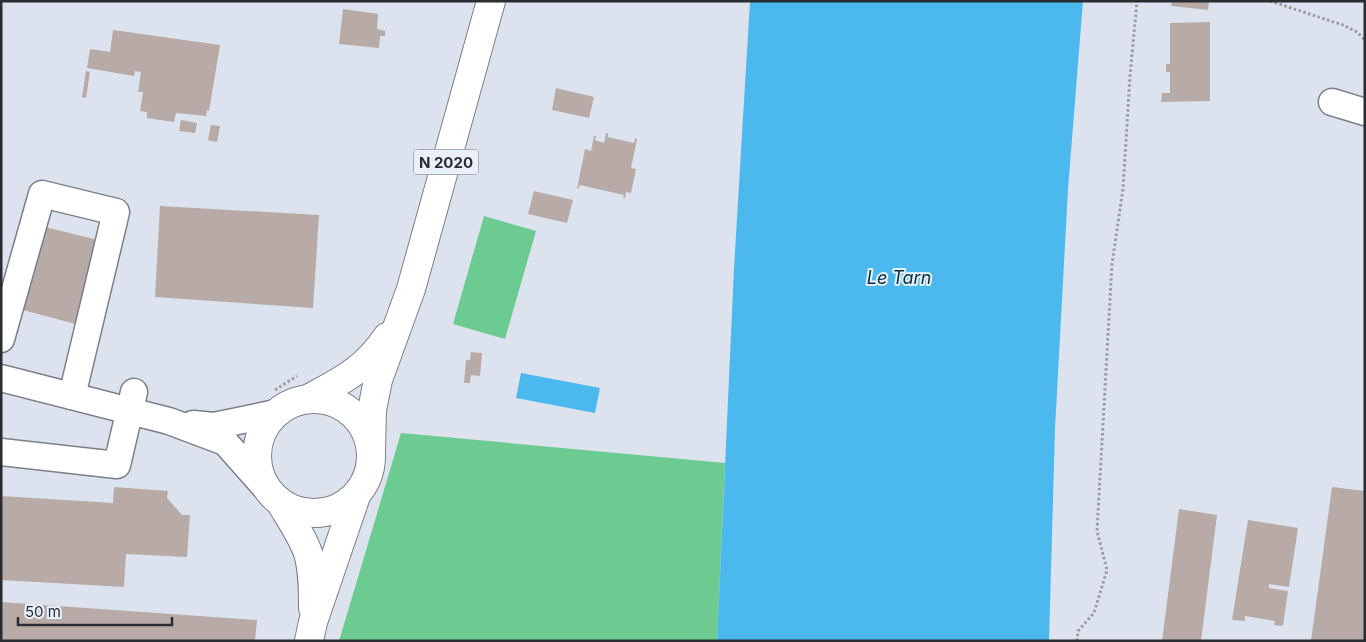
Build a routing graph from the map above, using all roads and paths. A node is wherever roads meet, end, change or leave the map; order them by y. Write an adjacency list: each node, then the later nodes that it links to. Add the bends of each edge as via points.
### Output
1 (491, 1): 7 (main road, N 2020, via 411,289)
2 (1137, 1): 20 (path, via 1123,189 1112,264 1097,531 1107,570 1094,613 1078,631)
3 (1270, 1): 4 (path, via 1343,25)
4 (1365, 40)
5 (1332, 102): 6 (street)
6 (1365, 112)
7 (398, 322): 10 (main road, via 366,363 349,377); 16 (main road, via 375,392)
8 (1, 339): 11 (street, via 42,194 116,212)
9 (1, 378): 11 (street)
10 (303, 387): 13 (path); 13 (main road, via 291,403); 16 (main road, via 343,407 357,418 367,434)
11 (72, 396): 12 (street)
12 (132, 402): 14 (street); 15 (street, via 118,465)
13 (275, 402): 14 (street, via 214,426); 17 (main road, via 258,440 256,455 258,472)
14 (169, 422): 17 (street, via 225,442)
15 (1, 452)
16 (372, 452): 18 (main road, via 365,483)
17 (273, 495): 18 (main road, via 297,512 313,514 344,506); 19 (main road, via 308,554)
18 (356, 496): 19 (main road)
19 (311, 631)
20 (1077, 641)

